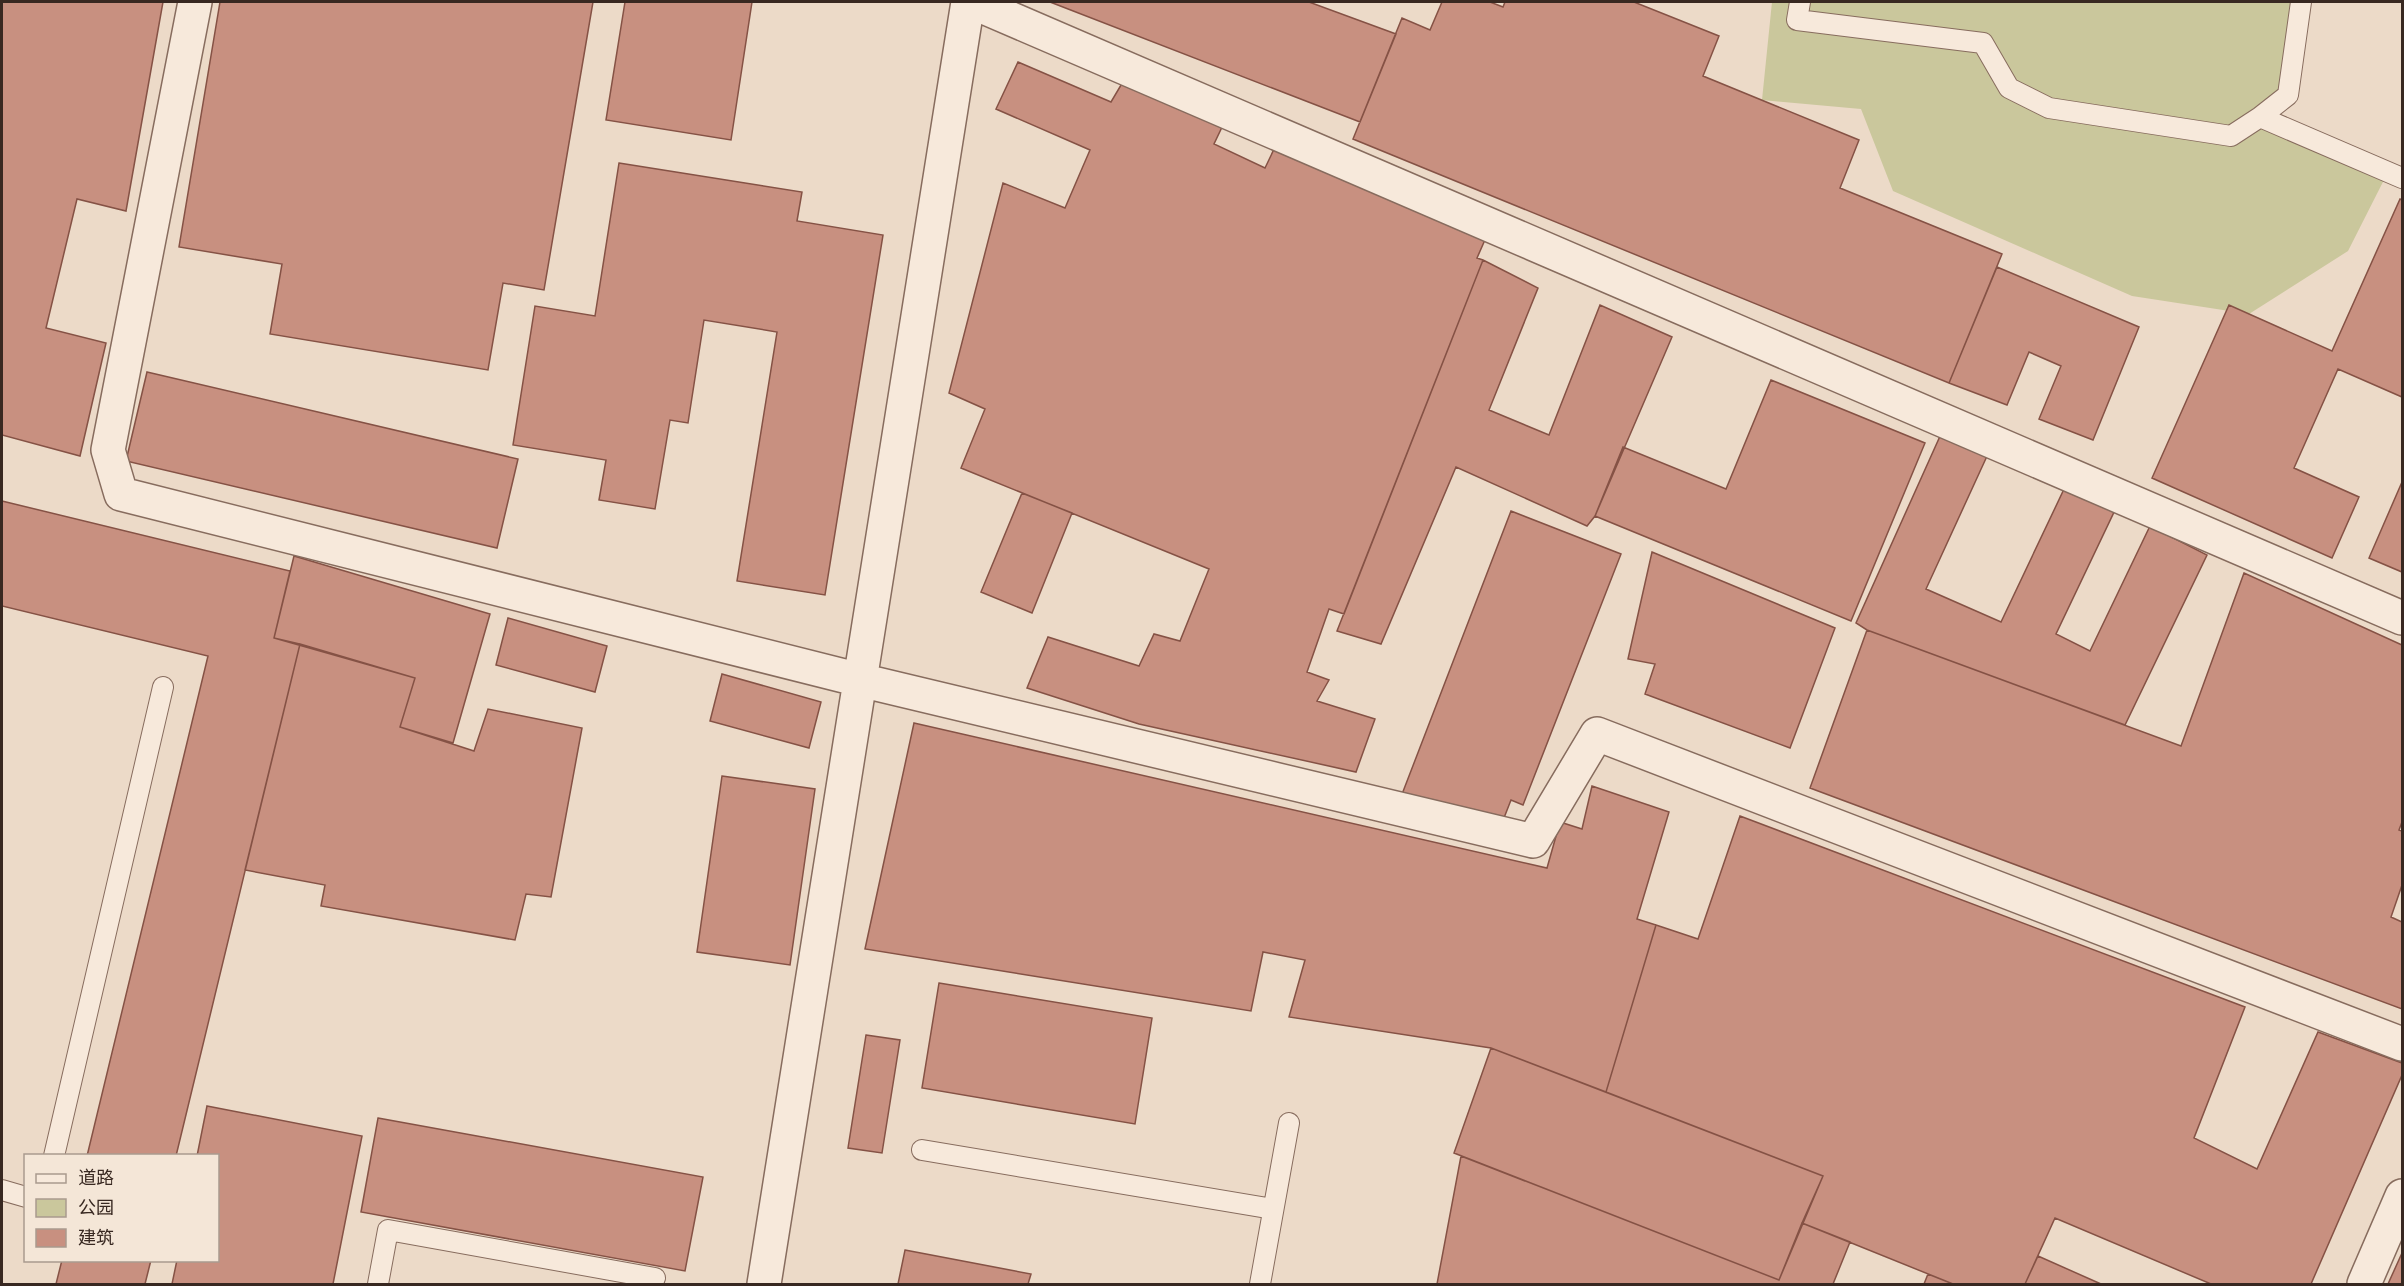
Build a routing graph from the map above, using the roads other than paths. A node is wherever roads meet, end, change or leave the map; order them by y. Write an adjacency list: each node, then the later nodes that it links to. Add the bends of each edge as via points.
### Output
1 (195, 2): 8 (street, via 108,450 121,494)
2 (970, 2): 7 (street); 8 (street)
3 (1800, 2): 5 (lane, via 1797,20 1983,43 2009,88 2049,108 2230,136)
4 (2301, 2): 5 (lane, via 2288,94)
5 (2260, 117): 6 (lane)
6 (2403, 178)
7 (2403, 618)
8 (860, 680): 10 (street, via 1533,841 1597,734); 20 (street)
9 (163, 687): 13 (lane)
10 (2403, 1044)
11 (1288, 1123): 17 (lane)
12 (922, 1149): 17 (lane)
13 (54, 1154)
14 (2, 1190): 15 (lane)
15 (24, 1196)
16 (2403, 1196): 22 (street)
17 (1273, 1209): 21 (lane)
18 (656, 1278): 19 (lane, via 388,1230)
19 (378, 1284)
20 (764, 1284)
21 (1260, 1284)
22 (2364, 1284)

